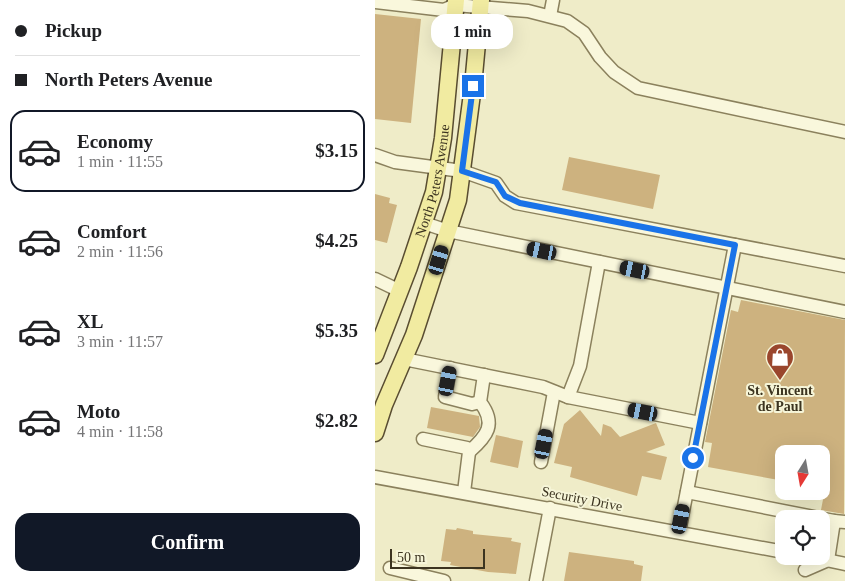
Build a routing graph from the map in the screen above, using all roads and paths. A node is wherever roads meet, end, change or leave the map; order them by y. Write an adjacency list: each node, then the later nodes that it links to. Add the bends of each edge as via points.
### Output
1 (553, 0): 5 (street)
2 (375, 2): 3 (street, via 444,10)
3 (456, 3): 4 (street); 8 (main road, North Peters Avenue)
4 (480, 3): 5 (street); 9 (main road, North Peters Avenue)
5 (550, 16): 6 (street, via 578,27 605,64 638,88)
6 (845, 132)
7 (375, 155): 8 (street, via 395,162)
8 (438, 168): 9 (street); 10 (main road, North Peters Avenue)
9 (462, 171): 11 (main road, North Peters Avenue, via 458,200); 12 (street, via 496,182 505,196 516,202)
10 (424, 223): 11 (street); 17 (main road, North Peters Avenue)
11 (448, 231): 13 (street); 20 (main road, North Peters Avenue)
12 (735, 245): 14 (street); 16 (street)
13 (599, 262): 16 (street); 24 (street, via 579,366)
14 (845, 266)
15 (375, 280): 17 (street)
16 (726, 289): 18 (street); 26 (street)
17 (400, 291): 19 (main road, North Peters Avenue)
18 (845, 312)
19 (376, 348)
20 (404, 359): 21 (street); 27 (main road, North Peters Avenue)
21 (450, 368): 22 (street); 25 (street, via 445,397 472,404)
22 (484, 375): 23 (street); 25 (street)
23 (554, 392): 24 (street); 30 (street)
24 (568, 397): 26 (street)
25 (480, 402): 29 (street, via 489,428 484,438)
26 (700, 423): 33 (street)
27 (375, 433)
28 (423, 439): 29 (street, via 463,446)
29 (469, 452): 32 (street)
30 (541, 462)
31 (375, 477): 32 (street, Security Drive)
32 (464, 492): 34 (street, Security Drive)
33 (687, 492): 35 (street); 36 (street)
34 (550, 508): 36 (street, Security Drive); 45 (street)
35 (840, 522): 38 (street)
36 (679, 532): 37 (street, Security Drive)
37 (775, 550)
38 (830, 554)
39 (830, 560): 40 (street)
40 (845, 564)
41 (820, 565): 43 (street)
42 (390, 568): 44 (street)
43 (804, 576)
44 (444, 581)
45 (536, 581)

